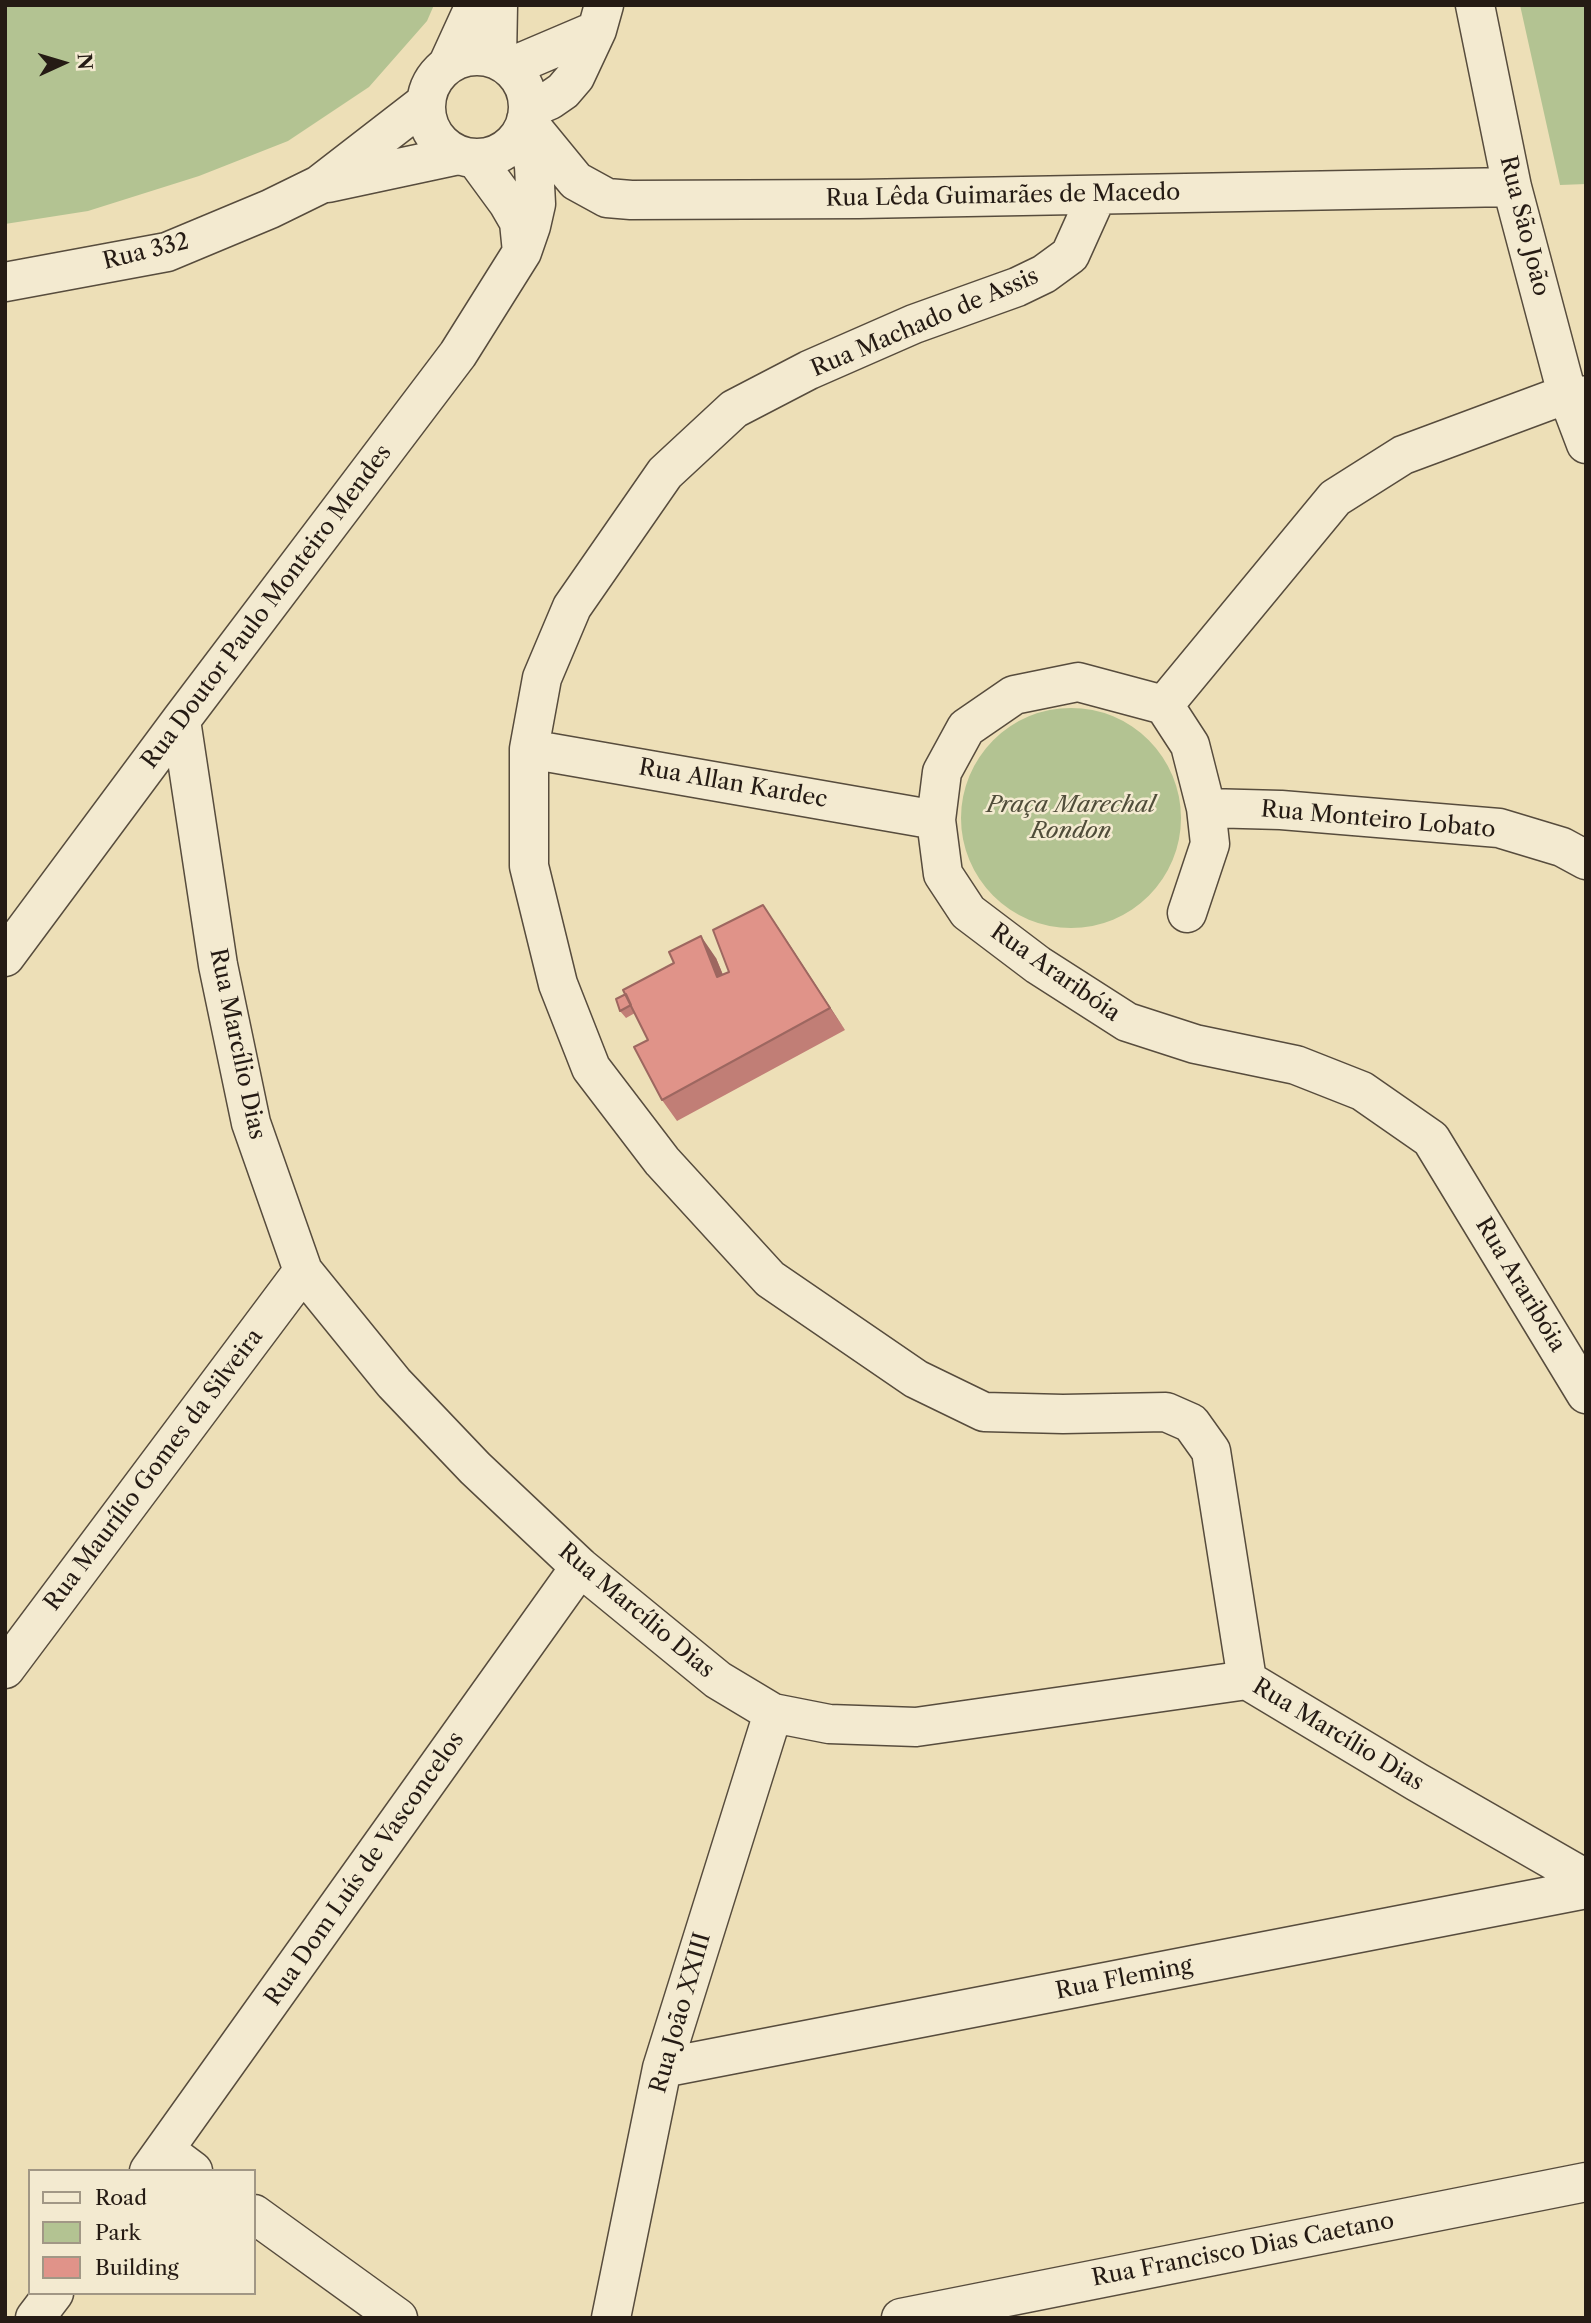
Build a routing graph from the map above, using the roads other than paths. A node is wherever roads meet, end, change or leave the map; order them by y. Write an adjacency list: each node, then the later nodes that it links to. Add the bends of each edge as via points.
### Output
1 (475, 5): 6 (street)
2 (498, 5): 5 (street)
3 (1475, 5): 11 (street, Rua São João)
4 (600, 18): 5 (street); 8 (street, via 575,77)
5 (504, 63): 6 (street, via 473,55); 8 (street, via 526,93)
6 (448, 64): 7 (street, via 429,87)
7 (425, 103): 9 (street, via 434,135 445,147); 10 (street, Rua 332)
8 (527, 118): 9 (street, via 506,150 491,157); 12 (street, Rua Lêda Guimarães de Macedo, via 576,181 607,198); 13 (street, Rua Doutor Paulo Monteiro Mendes, via 536,204)
9 (467, 157): 10 (street, Rua 332); 13 (street, via 508,203 519,222)
10 (319, 185): 14 (street, Rua 332, via 167,252)
11 (1512, 187): 12 (street, Rua Lêda Guimarães de Macedo); 15 (street, Rua São João)
12 (1097, 195): 19 (street, Rua Machado de Assis, via 1070,255 1044,274 914,324 734,409 665,473 572,607 542,678)
13 (522, 252): 18 (street, Rua Doutor Paulo Monteiro Mendes, via 458,355)
14 (5, 282)
15 (1576, 395): 16 (street, Rua São João); 17 (street, via 1403,455 1335,498)
16 (1586, 444)
17 (1164, 705): 20 (street, via 1190,745); 21 (street, Rua Araribóia, via 1078,681 1014,695 966,728 942,772)
18 (181, 720): 24 (street, Rua Doutor Paulo Monteiro Mendes); 25 (street, Rua Marcílio Dias, via 218,965 251,1123)
19 (529, 749): 21 (street, Rua Allan Kardec); 29 (street, Rua Machado de Assis, via 529,866 558,984 592,1068 662,1161 770,1279 916,1378 984,1412 1166,1412 1191,1423 1212,1451)
20 (1206, 808): 22 (street, Rua Monteiro Lobato, via 1499,828 1562,847); 23 (street, via 1210,844)
21 (936, 820): 26 (street, Rua Araribóia, via 943,874 968,912 1038,965 1127,1022 1195,1044 1296,1065 1362,1091 1431,1139)
22 (1586, 860)
23 (1187, 913)
24 (5, 957)
25 (303, 1271): 27 (street, Rua Marcílio Dias, via 394,1383); 28 (street, Rua Maurílio Gomes da Silveira)
26 (1586, 1394)
27 (580, 1567): 30 (street, Rua Marcílio Dias, via 718,1680); 34 (street, Rua Dom Luís de Vasconcelos)
28 (5, 1669)
29 (1247, 1679): 30 (street, Rua Marcílio Dias, via 916,1727 829,1724); 31 (street, Rua Marcílio Dias)
30 (773, 1713): 33 (street, Rua João XXIII)
31 (1586, 1879)
32 (1586, 1889): 33 (street, Rua Fleming)
33 (662, 2068): 40 (street, Rua João XXIII)
34 (169, 2164)
35 (1586, 2182): 41 (street, Rua Francisco Dias Caetano)
36 (256, 2215): 39 (street)
37 (52, 2295): 38 (street)
38 (35, 2318)
39 (398, 2318)
40 (611, 2318)
41 (901, 2318)

